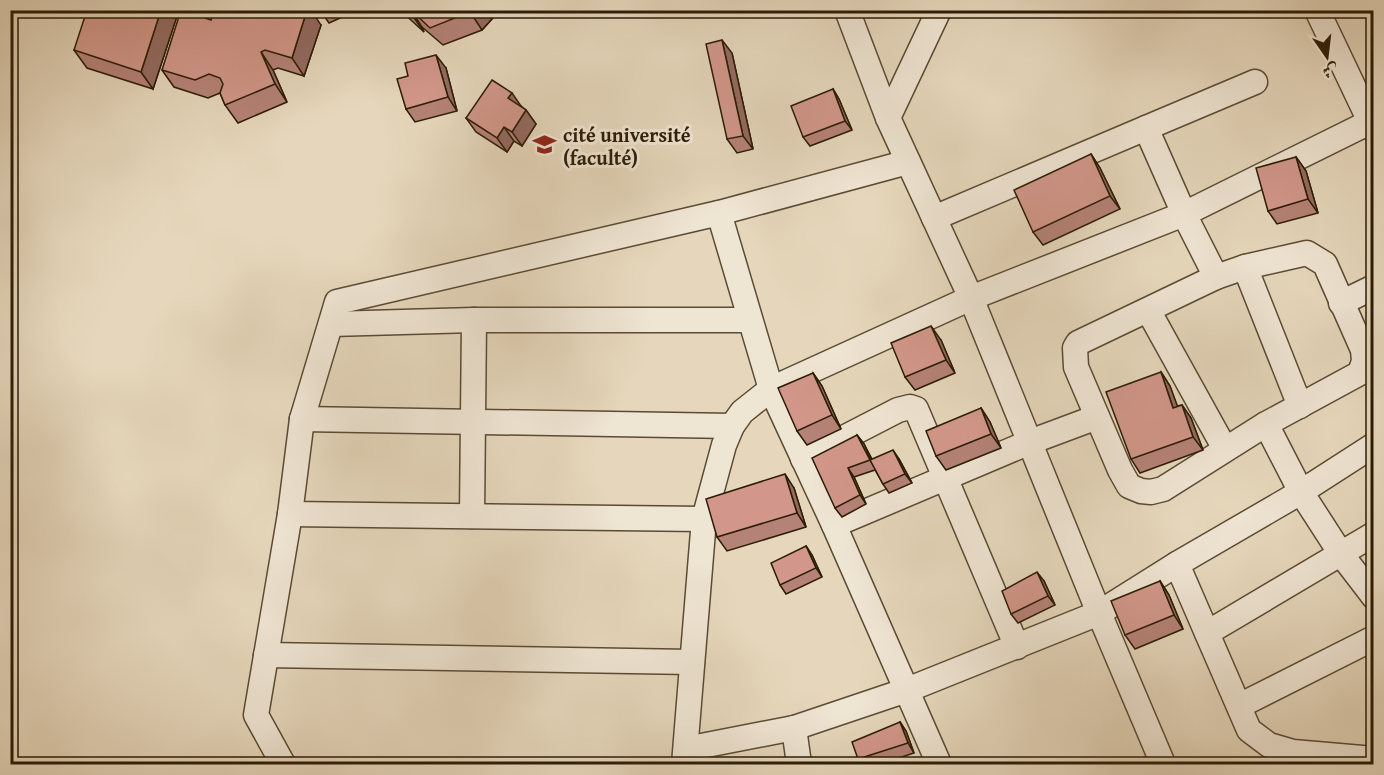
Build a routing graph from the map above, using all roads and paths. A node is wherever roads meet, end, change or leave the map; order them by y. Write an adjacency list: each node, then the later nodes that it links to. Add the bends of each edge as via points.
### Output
1 (847, 10): 5 (street)
2 (939, 10): 5 (street)
3 (1317, 10): 6 (street)
4 (1255, 82): 7 (street)
5 (888, 118): 8 (street)
6 (1372, 124): 10 (street)
7 (1146, 128): 10 (street); 11 (street)
8 (908, 162): 9 (street); 11 (street)
9 (719, 213): 19 (street); 20 (street, via 337,302)
10 (1184, 214): 13 (street); 15 (street)
11 (934, 218): 15 (street)
12 (1245, 267): 13 (street); 16 (street, via 1307,253 1325,264); 22 (street)
13 (1216, 277): 17 (street)
14 (1374, 287): 16 (street)
15 (971, 298): 21 (street); 28 (street)
16 (1341, 303): 22 (street, via 1365,361 1360,373)
17 (1148, 310): 23 (street, via 1078,343 1075,348 1076,367); 30 (street)
18 (474, 320): 19 (street); 20 (street); 25 (street)
19 (750, 320): 21 (street)
20 (331, 324): 24 (street)
21 (771, 389): 27 (street, via 742,412); 31 (street)
22 (1300, 406): 26 (street)
23 (1097, 417): 28 (street); 30 (street, via 1129,486 1141,491 1163,489)
24 (302, 419): 25 (street); 34 (street)
25 (472, 422): 27 (street); 35 (street)
26 (1266, 424): 30 (street); 33 (street)
27 (732, 426): 36 (street)
28 (1030, 442): 32 (street); 42 (street)
29 (1374, 445): 33 (street)
30 (1225, 449)
31 (803, 459): 32 (street, via 910,407 920,414); 37 (street)
32 (945, 478): 37 (street); 45 (street)
33 (1301, 492): 39 (street); 40 (street)
34 (290, 514): 35 (street); 46 (street)
35 (472, 516): 36 (street)
36 (704, 519): 47 (street)
37 (834, 525): 48 (street)
38 (1374, 534): 39 (street)
39 (1341, 554): 41 (street); 43 (street)
40 (1177, 564): 42 (street); 43 (street)
41 (1374, 597)
42 (1099, 613): 45 (street); 56 (street)
43 (1207, 633): 49 (street)
44 (1374, 638): 49 (street)
45 (1017, 647): 48 (street)
46 (266, 655): 47 (street); 53 (street, via 256,715)
47 (692, 662): 51 (street)
48 (907, 690): 50 (street); 55 (street)
49 (1239, 706): 52 (street, via 1249,730 1269,745 1293,752)
50 (794, 728): 51 (street); 54 (street)
51 (685, 757)
52 (1374, 759)
53 (283, 765)
54 (799, 765)
55 (939, 765)
56 (1163, 765)

